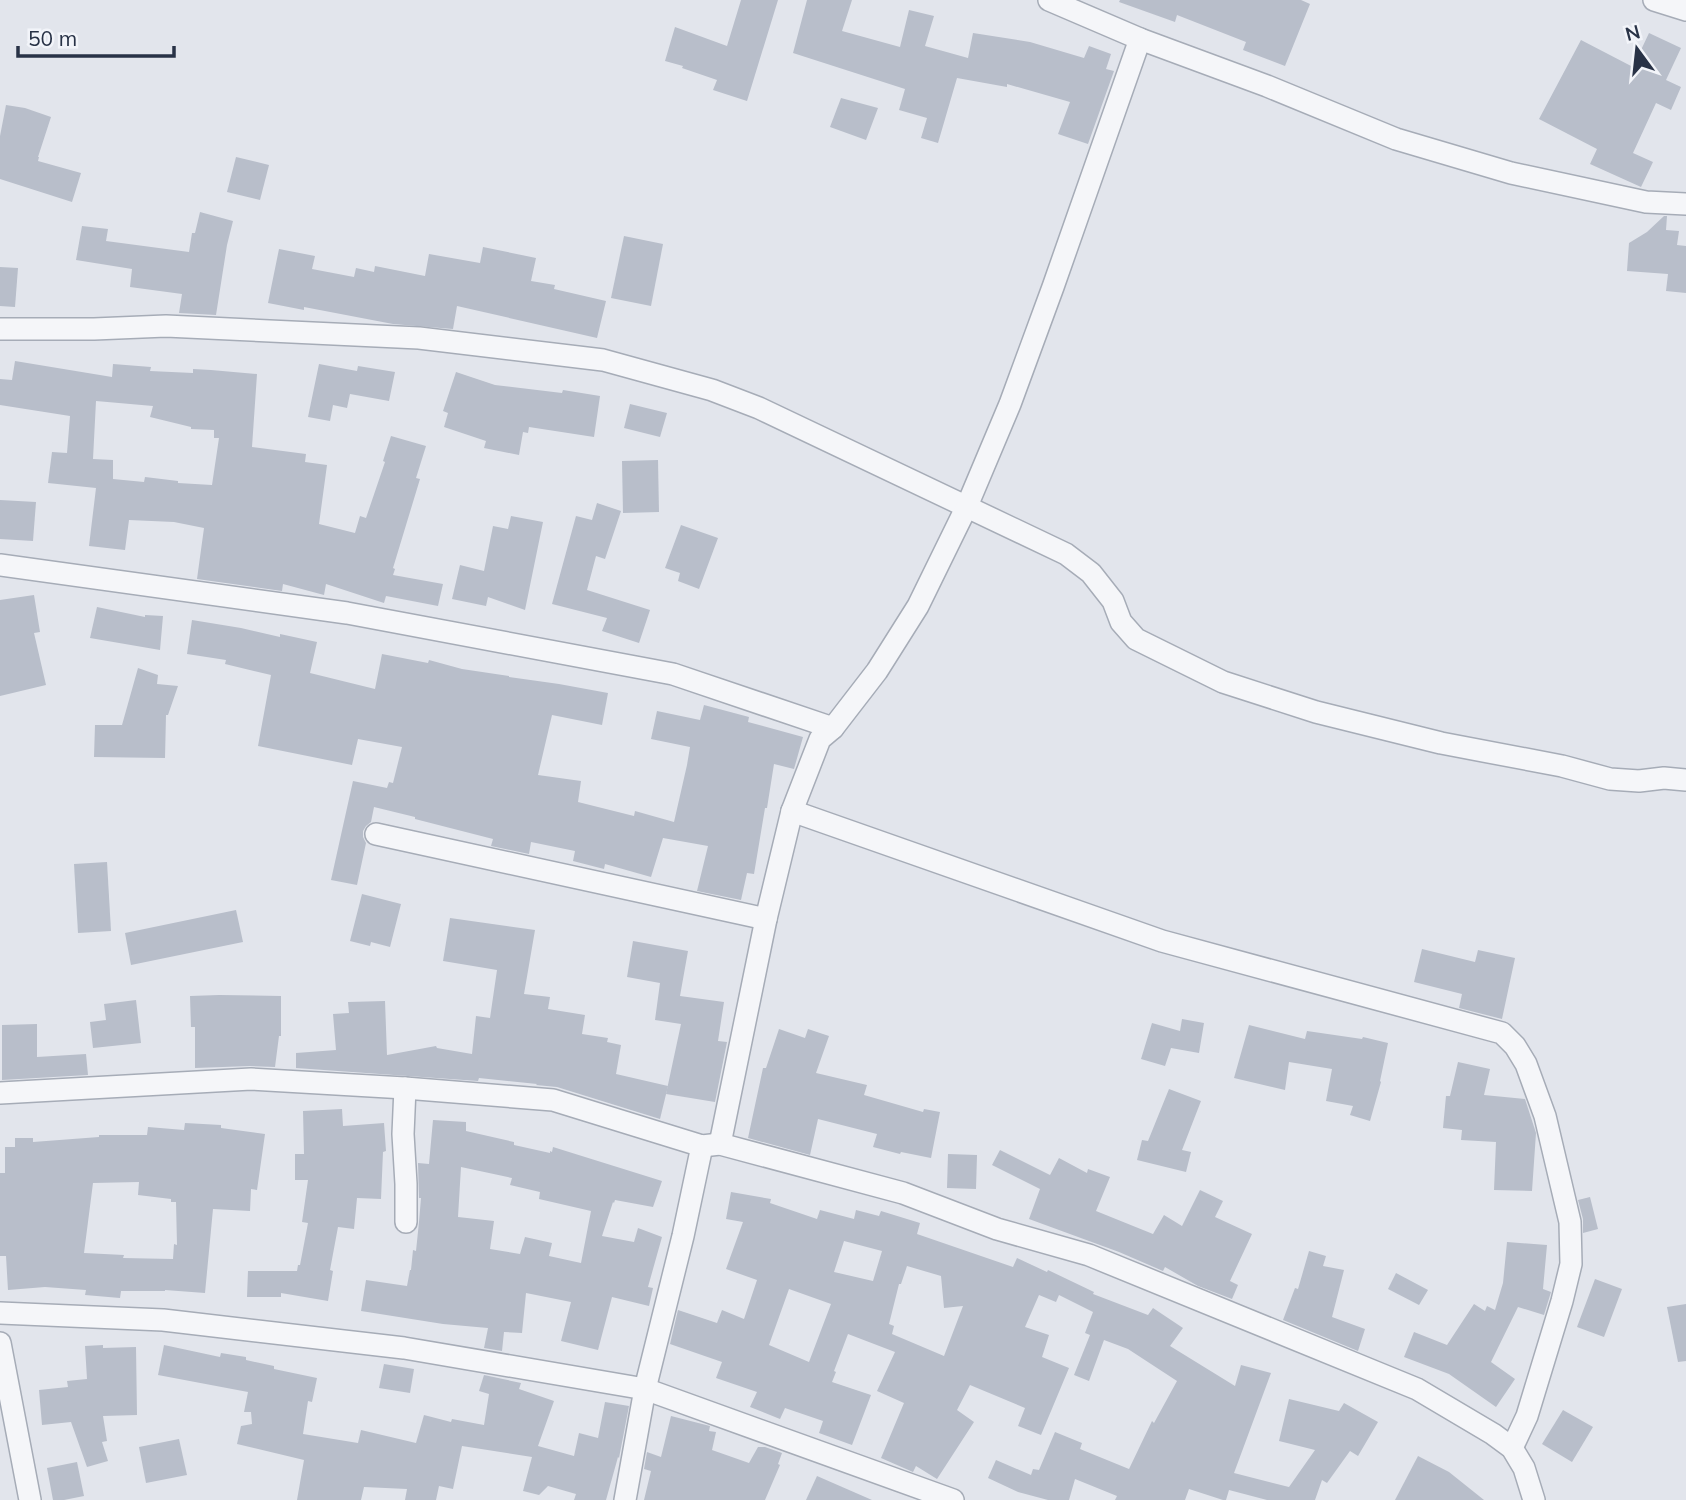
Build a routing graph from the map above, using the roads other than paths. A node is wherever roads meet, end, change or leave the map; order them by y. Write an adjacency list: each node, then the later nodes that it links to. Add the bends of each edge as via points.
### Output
1 (1049, 0): 4 (street)
2 (1654, 0): 3 (street)
3 (1686, 10)
4 (1140, 40): 5 (street, via 1396,139 1511,173 1646,202); 7 (street, via 1015,391)
5 (1686, 204)
6 (0, 329): 7 (street, via 166,326 418,338 603,360 760,408)
7 (967, 506): 9 (street, via 918,606 877,671); 10 (street, via 1066,554 1091,573 1136,639 1223,682 1316,712 1610,779)
8 (0, 565): 9 (street, via 347,613 673,674)
9 (833, 727): 11 (street, via 820,739)
10 (1686, 780)
11 (792, 811): 13 (street); 21 (street, via 1162,941 1502,1033 1526,1063 1545,1116 1570,1222 1571,1264 1562,1301)
12 (376, 834): 13 (street)
13 (766, 919): 16 (street)
14 (405, 1088): 15 (street, via 251,1079); 16 (street, via 553,1100); 17 (street)
15 (0, 1093)
16 (711, 1145): 20 (street); 21 (street, via 903,1193 997,1229 1089,1255 1418,1390)
17 (407, 1222)
18 (0, 1313): 20 (street, via 163,1320 391,1346)
19 (0, 1343): 22 (street)
20 (645, 1389): 23 (street); 24 (street)
21 (1513, 1448): 25 (street)
22 (30, 1500)
23 (625, 1500)
24 (953, 1500)
25 (1534, 1500)

